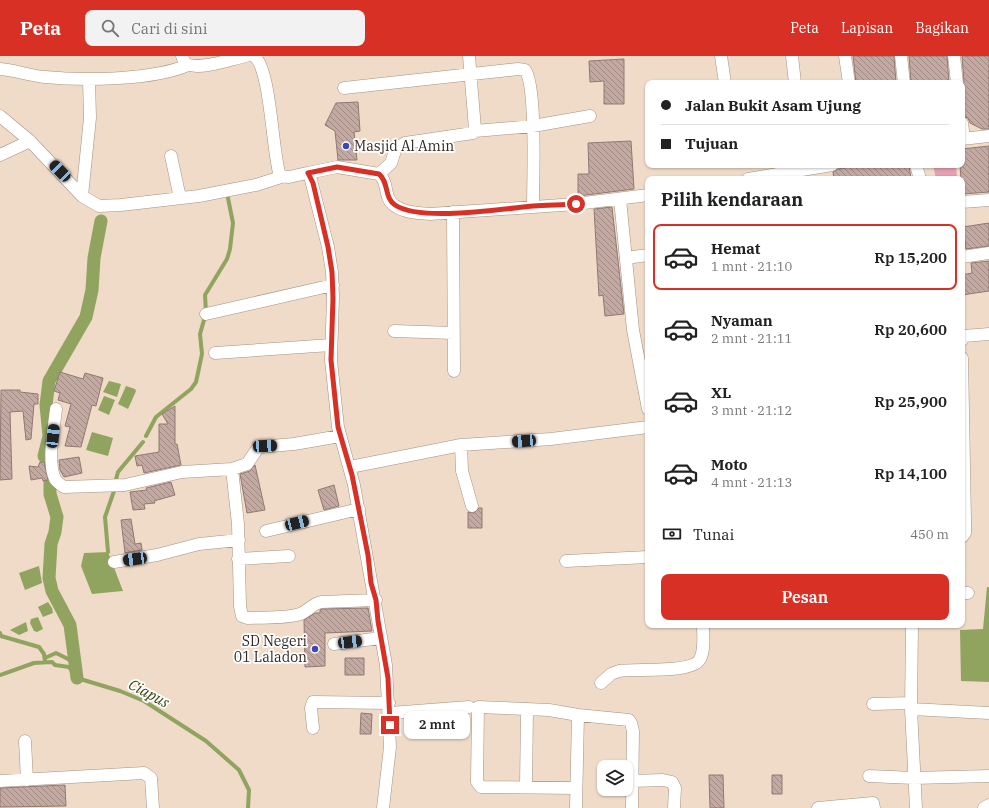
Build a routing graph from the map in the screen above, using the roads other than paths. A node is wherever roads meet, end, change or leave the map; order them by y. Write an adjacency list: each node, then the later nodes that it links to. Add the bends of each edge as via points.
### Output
1 (246, 56): 9 (street, via 207,64)
2 (254, 56): 32 (street, via 259,62 266,90)
3 (470, 56): 11 (street)
4 (721, 56): 13 (street)
5 (792, 56): 14 (street)
6 (845, 56): 15 (street)
7 (901, 56): 16 (street)
8 (954, 56): 17 (street)
9 (185, 60): 12 (street, via 170,72)
10 (0, 69): 12 (street, via 44,77)
11 (471, 75): 18 (street); 21 (street, via 525,70); 22 (street)
12 (89, 79): 34 (street, via 90,118)
13 (725, 80)
14 (795, 80)
15 (849, 80)
16 (904, 80)
17 (957, 80)
18 (344, 88)
19 (0, 116): 25 (street)
20 (590, 116): 21 (street)
21 (533, 126): 22 (street); 39 (street)
22 (475, 131): 30 (street, via 468,135 405,143 396,148 391,164)
23 (989, 136): 24 (street)
24 (965, 139)
25 (30, 140): 26 (street); 34 (street)
26 (0, 155)
27 (171, 156): 35 (street)
28 (814, 168): 31 (street)
29 (308, 173): 30 (street, via 337,167); 32 (street); 45 (street, via 312,178 323,226)
30 (379, 174): 40 (street, via 385,183 390,200 397,206 421,213)
31 (766, 176)
32 (281, 177): 35 (street, via 256,185)
33 (645, 195): 36 (street)
34 (82, 196): 35 (street, via 99,206)
35 (180, 198)
36 (620, 199): 39 (street); 44 (street)
37 (989, 200): 38 (street)
38 (965, 202)
39 (533, 206): 40 (street)
40 (453, 212): 48 (street)
41 (989, 253): 43 (street)
42 (645, 255): 44 (street)
43 (965, 257)
44 (626, 258): 54 (street, via 634,337)
45 (333, 285): 46 (street); 51 (street)
46 (206, 314)
47 (394, 331): 48 (street)
48 (453, 333): 53 (street)
49 (989, 334): 50 (street)
50 (965, 336)
51 (331, 345): 52 (street); 57 (street, via 332,378)
52 (215, 353)
53 (454, 371)
54 (645, 394)
55 (56, 409): 60 (street, via 53,472 56,480 64,487 125,485 182,472)
56 (645, 427): 58 (street, via 550,439)
57 (340, 436): 59 (street); 60 (street, via 260,447 247,464)
58 (461, 445): 59 (street); 61 (street, via 462,471)
59 (350, 467): 62 (street)
60 (232, 469): 66 (street)
61 (472, 506)
62 (359, 508): 64 (street); 72 (street)
63 (965, 520): 65 (street)
64 (266, 531)
65 (965, 533)
66 (239, 540): 69 (street); 71 (street, via 199,544 157,555)
67 (289, 556): 69 (street)
68 (645, 557): 70 (street)
69 (238, 559): 72 (street, via 240,613 247,618 299,614 314,603 321,602)
70 (566, 561)
71 (114, 562)
72 (376, 600): 75 (street)
73 (703, 628): 77 (street, via 702,653 696,665 619,671)
74 (912, 628): 79 (street)
75 (381, 638): 76 (street); 81 (street)
76 (334, 644)
77 (601, 683)
78 (873, 704): 79 (street)
79 (911, 706): 83 (street); 90 (street)
80 (470, 707): 81 (street)
81 (389, 708): 85 (street, via 313,702); 99 (street, via 389,754)
82 (526, 709): 84 (street, via 563,711); 94 (street); 94 (street, via 478,707 477,782 481,787)
83 (989, 713)
84 (578, 715): 87 (street, via 629,720 633,731); 95 (street)
85 (313, 728)
86 (25, 741): 91 (street)
87 (632, 760)
88 (869, 776): 90 (street)
89 (989, 776): 90 (street)
90 (914, 778): 105 (street)
91 (27, 780): 92 (street); 98 (street, via 144,773 151,778)
92 (0, 781)
93 (633, 781): 102 (street, via 672,782 675,788)
94 (526, 787): 95 (street)
95 (576, 788): 100 (street)
96 (632, 796): 101 (street)
97 (989, 805): 106 (street)
98 (153, 808)
99 (383, 808)
100 (576, 808)
101 (632, 808)
102 (674, 808)
103 (818, 808): 104 (street, via 873,803)
104 (874, 808)
105 (916, 808)
106 (984, 808)

